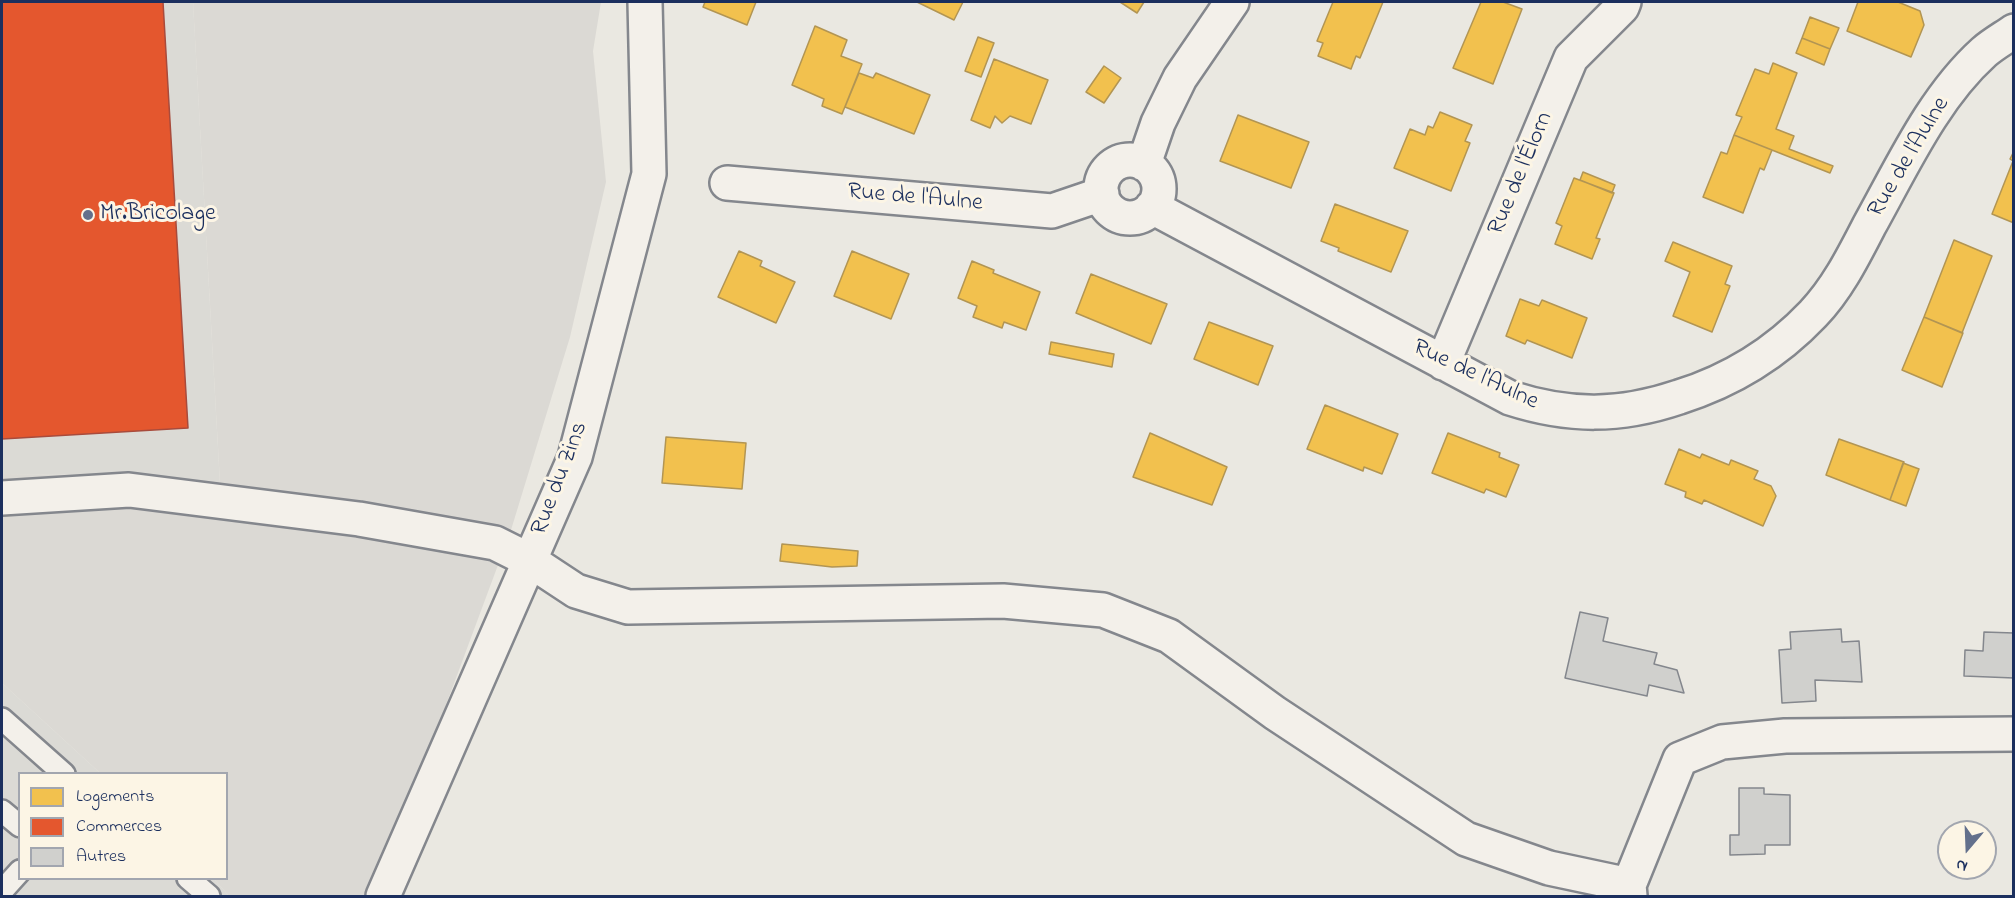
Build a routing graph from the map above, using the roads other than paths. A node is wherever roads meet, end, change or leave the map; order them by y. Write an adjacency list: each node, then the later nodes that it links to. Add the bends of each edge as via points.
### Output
1 (645, 2): 11 (street, Rue du Zins, via 649,174 575,457)
2 (1232, 2): 5 (street, via 1180,78)
3 (1624, 2): 9 (street, Rue de l'Élorn, via 1571,58)
4 (2013, 31): 9 (street, Rue de l'Aulne, via 1984,52 1952,88 1912,148 1842,276 1814,314 1774,351 1707,388 1649,407 1592,414 1546,410 1510,398)
5 (1144, 164): 7 (street, via 1125,160 1109,168); 8 (street, via 1158,183 1157,200)
6 (727, 183): 7 (street, Rue de l'Aulne, via 1052,211)
7 (1101, 194): 8 (street, via 1111,210 1127,217)
8 (1152, 207): 9 (street, Rue de l'Aulne)
9 (1443, 363)
10 (2, 498): 11 (street, via 141,492 359,519 495,543)
11 (529, 560): 20 (street, via 576,591 628,607 1003,601 1103,610 1169,636 1284,719 1466,839); 22 (street, Rue du Zins)
12 (2, 719): 14 (lane)
13 (2013, 734): 20 (street, via 1785,736 1711,746 1680,759)
14 (62, 772)
15 (2, 811): 16 (lane)
16 (18, 824)
17 (18, 873): 19 (lane)
18 (189, 880): 21 (lane)
19 (2, 891)
20 (1630, 891)
21 (209, 897)
22 (383, 897)

